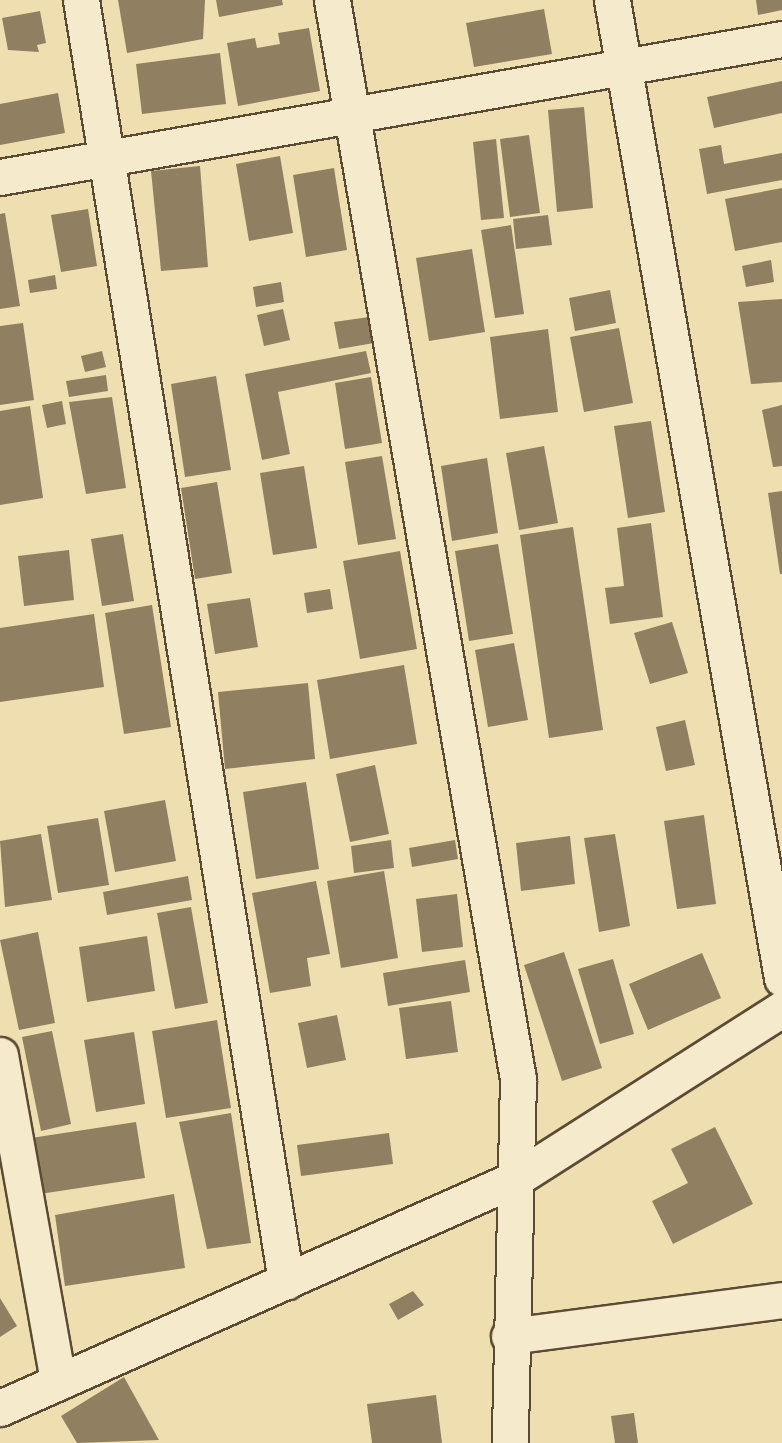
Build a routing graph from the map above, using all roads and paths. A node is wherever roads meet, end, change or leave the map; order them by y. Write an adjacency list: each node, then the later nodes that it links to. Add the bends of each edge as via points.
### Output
1 (80, 0): 7 (street)
2 (332, 0): 6 (street)
3 (612, 0): 5 (street)
4 (782, 40): 5 (street)
5 (626, 66): 6 (street); 9 (street)
6 (351, 113): 7 (street); 12 (street, via 518,1080)
7 (111, 160): 8 (street); 13 (street)
8 (0, 177)
9 (782, 978)
10 (782, 1009): 12 (street)
11 (0, 1055): 16 (street)
12 (515, 1179): 13 (street); 15 (street)
13 (286, 1282): 16 (street)
14 (782, 1300): 15 (street)
15 (510, 1336): 18 (street)
16 (58, 1382): 17 (street)
17 (0, 1408)
18 (510, 1443)

